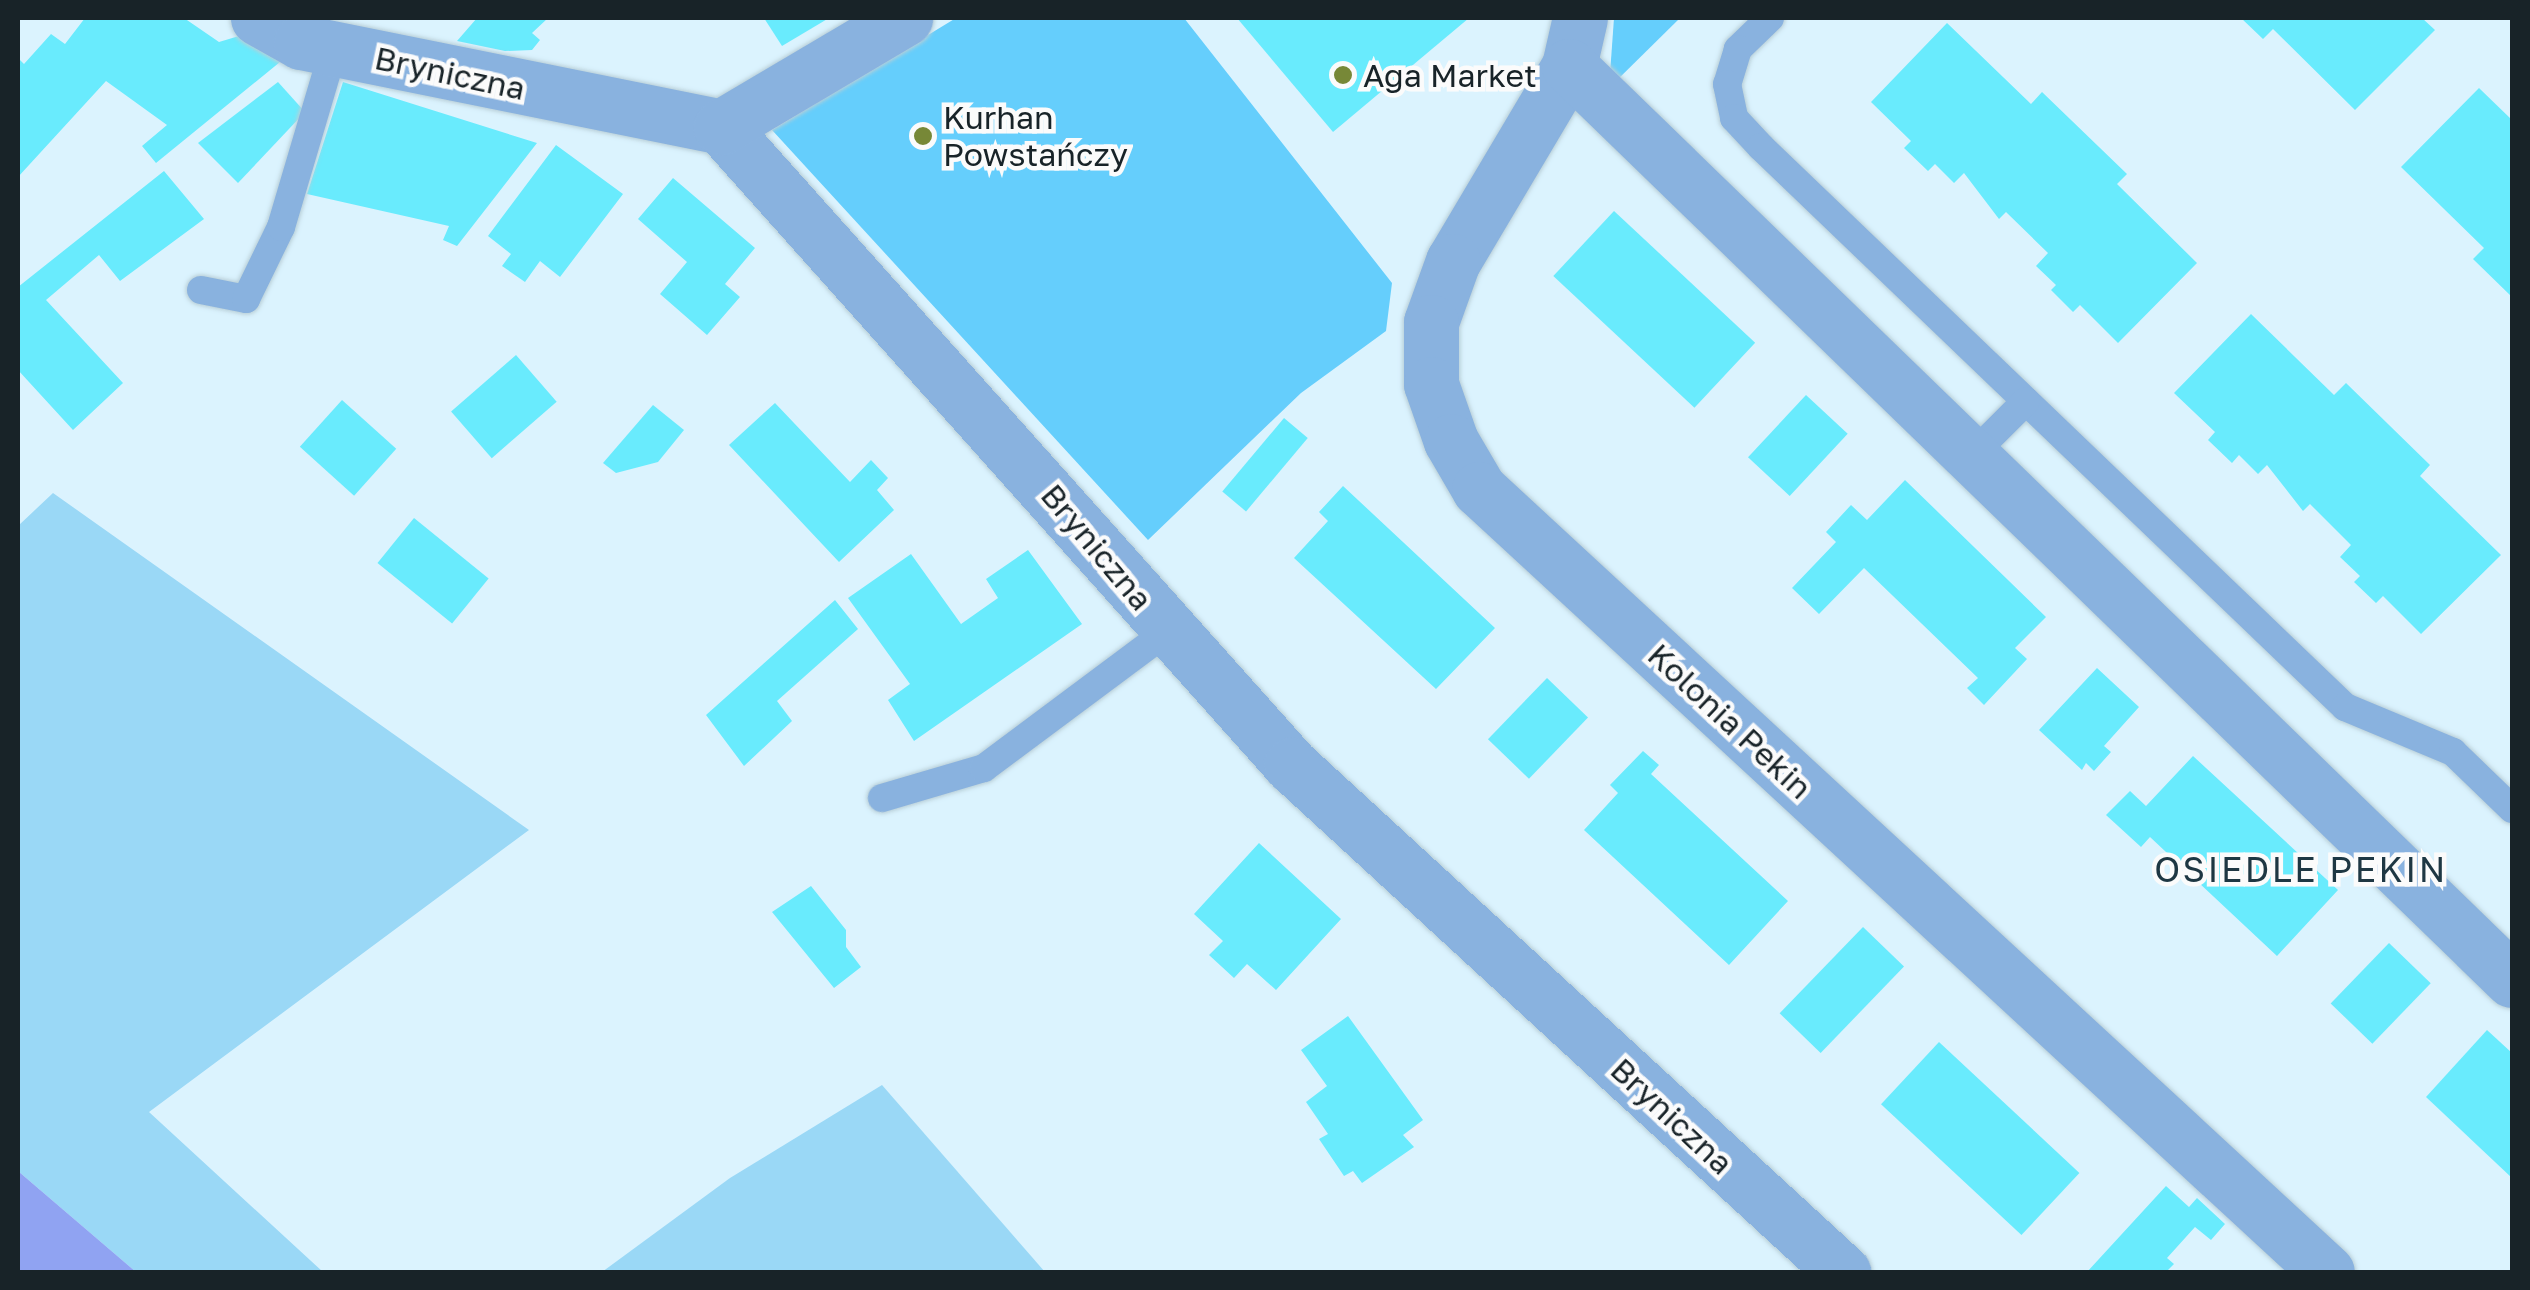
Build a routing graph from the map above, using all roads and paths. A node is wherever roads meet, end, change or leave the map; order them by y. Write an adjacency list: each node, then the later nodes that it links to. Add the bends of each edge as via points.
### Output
1 (258, 18): 5 (street, Bryniczna, via 301,42)
2 (905, 18): 6 (street)
3 (1770, 18): 8 (lane, via 1738,49 1726,84 1734,118)
4 (1575, 42): 9 (street, Kolonia Pekin); 15 (street, Kolonia Pekin, via 1453,261 1431,322 1431,384 1451,441 1479,490)
5 (334, 48): 6 (street, Bryniczna); 7 (lane, via 281,226 246,299)
6 (722, 127): 10 (street, Bryniczna, via 1088,531)
7 (202, 290)
8 (2026, 402): 9 (lane); 12 (lane, via 2345,707 2453,752)
9 (1972, 455): 13 (street, Kolonia Pekin)
10 (1168, 631): 11 (lane, via 984,768); 14 (street, Bryniczna, via 1291,766)
11 (882, 798)
12 (2512, 809)
13 (2512, 980)
14 (1843, 1272)
15 (2326, 1272)

